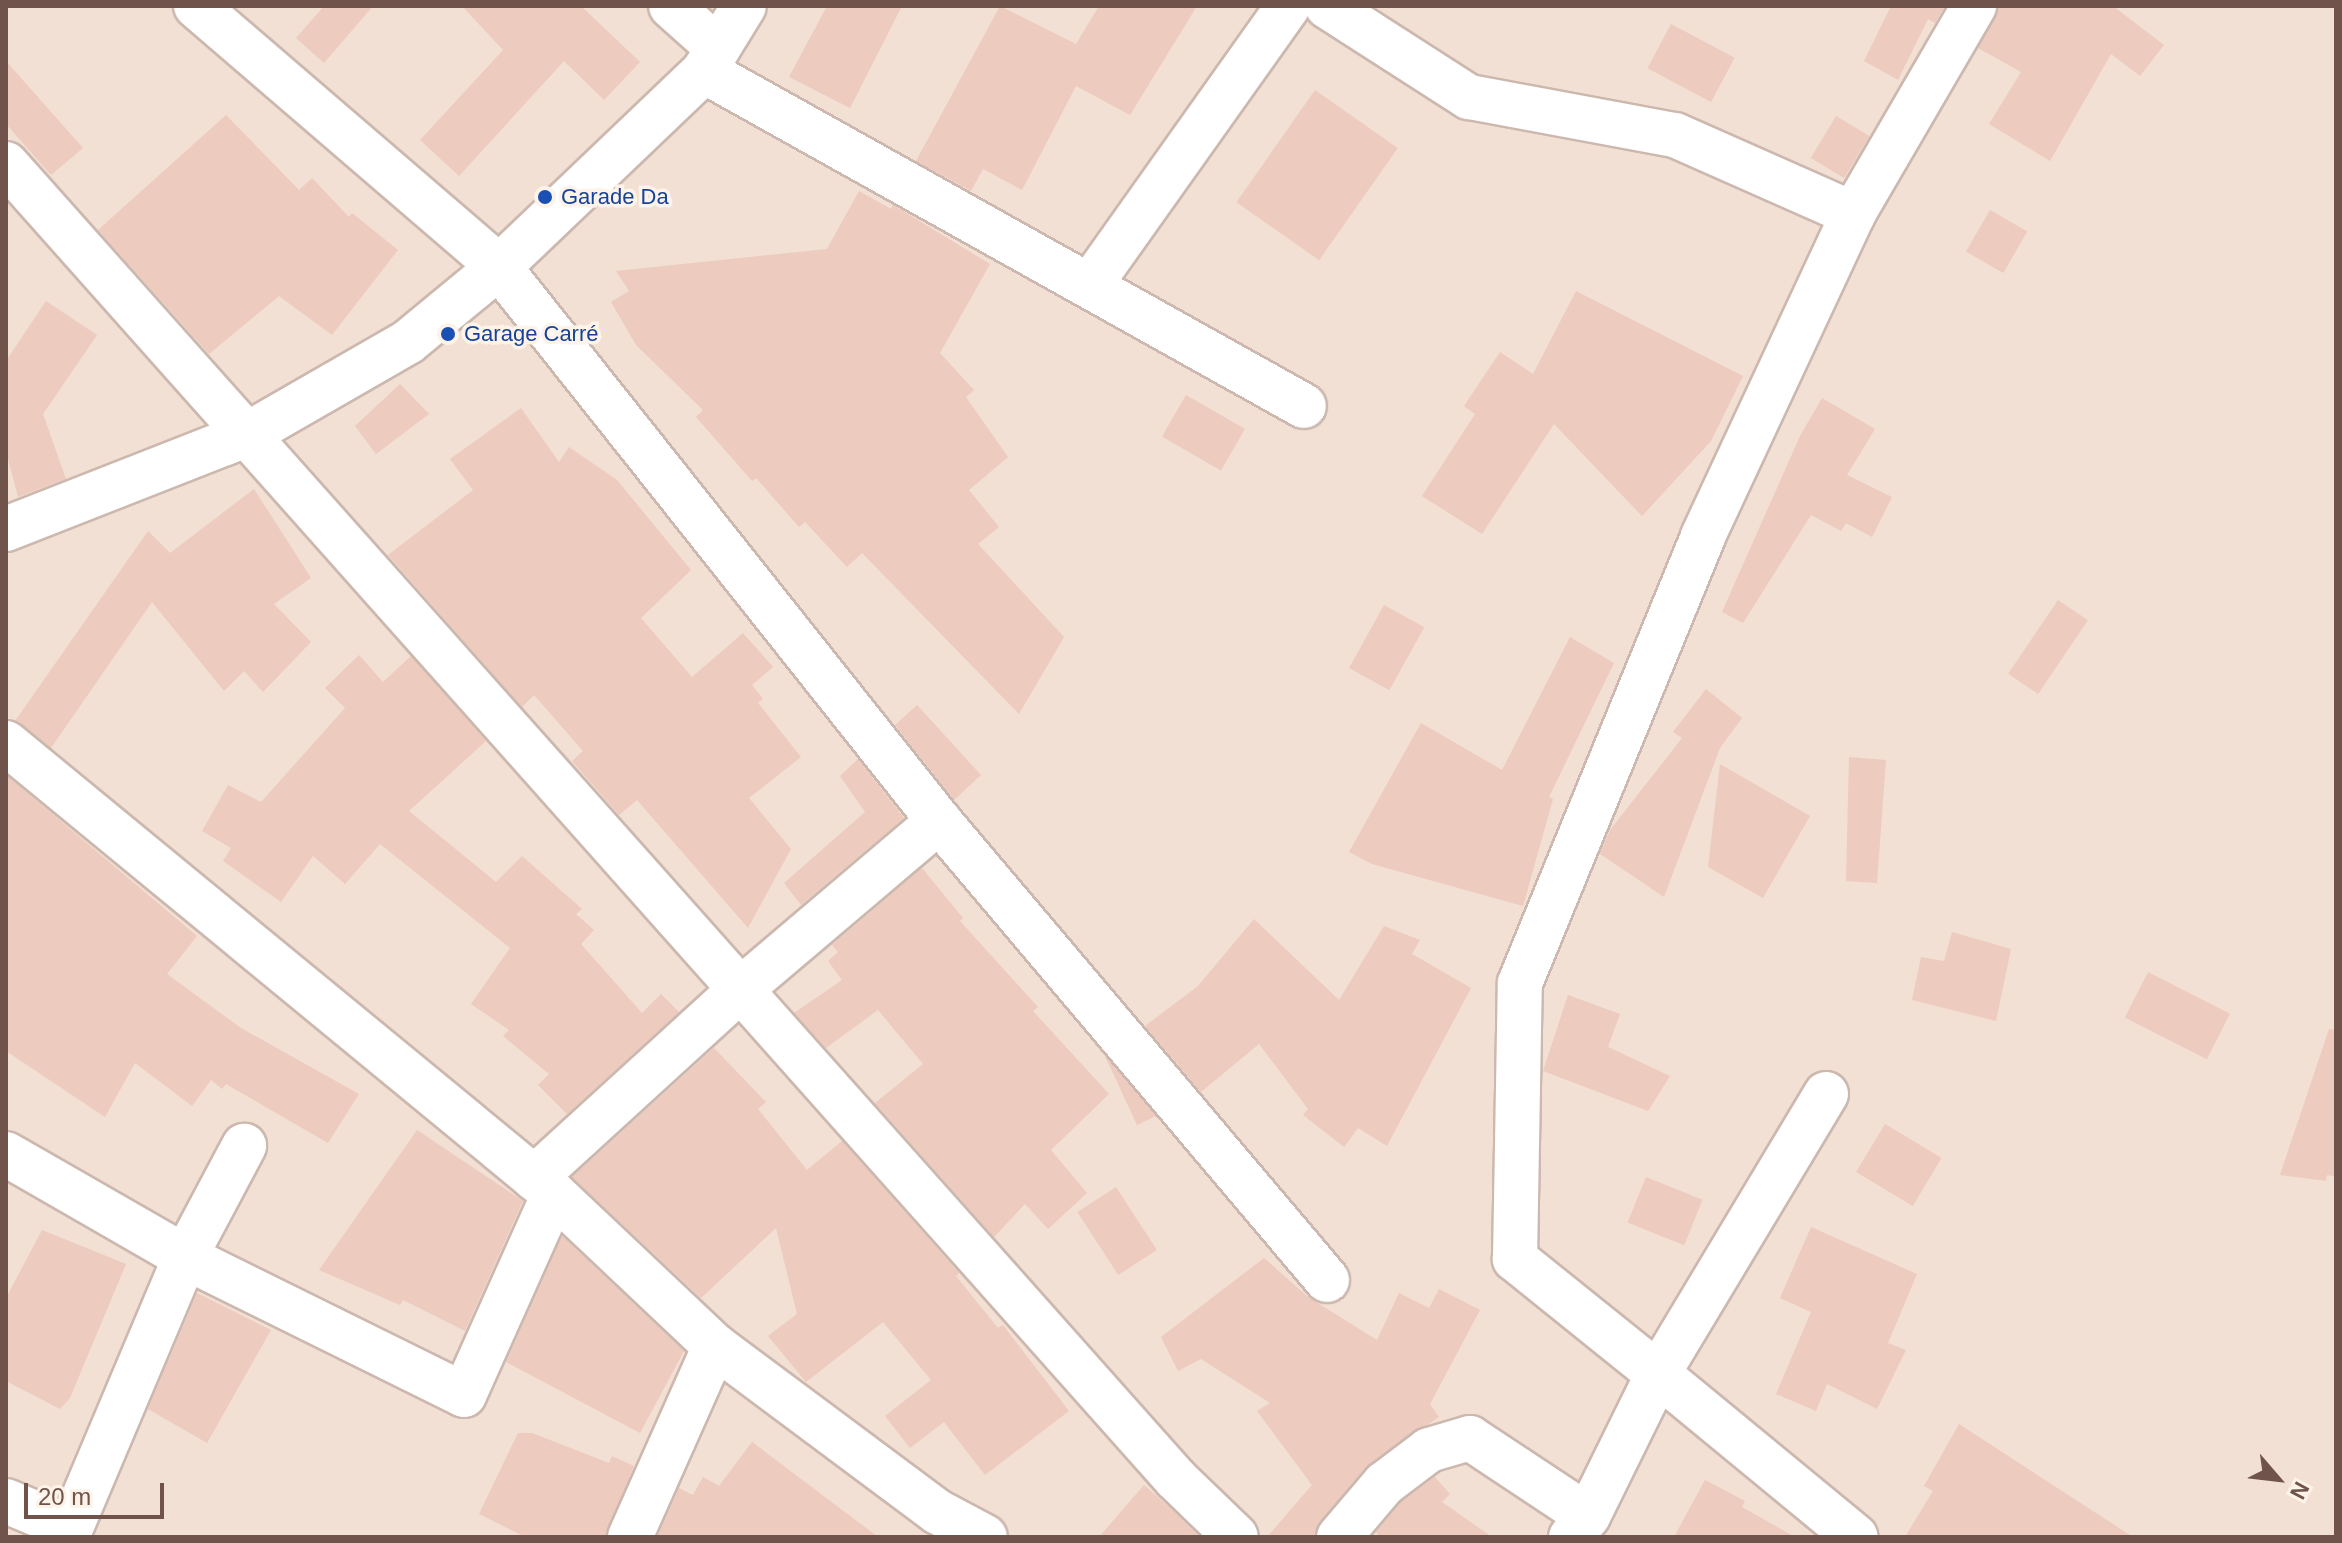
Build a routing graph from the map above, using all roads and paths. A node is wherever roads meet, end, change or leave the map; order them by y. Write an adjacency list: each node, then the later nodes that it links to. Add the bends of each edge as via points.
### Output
1 (196, 6): 10 (street)
2 (671, 6): 7 (street)
3 (744, 6): 7 (street)
4 (1288, 6): 11 (street)
5 (1974, 6): 9 (street)
6 (1354, 12): 9 (street, via 1469,97 1675,135)
7 (711, 59): 10 (street); 11 (street)
8 (6, 164): 13 (street)
9 (1853, 214): 25 (street, via 1703,536 1520,983 1515,1259)
10 (499, 267): 13 (street, via 408,342); 16 (street)
11 (1090, 285): 12 (street)
12 (1304, 406)
13 (248, 434): 14 (street); 17 (street)
14 (6, 529)
15 (6, 743): 21 (street)
16 (939, 821): 17 (street); 23 (street)
17 (741, 989): 21 (street); 32 (street, via 1176,1479)
18 (1826, 1094): 25 (street)
19 (244, 1146): 22 (street)
20 (6, 1154): 22 (street)
21 (544, 1186): 22 (street, via 464,1395); 24 (street)
22 (185, 1257): 29 (street)
23 (1327, 1280)
24 (715, 1346): 27 (street); 30 (street)
25 (1658, 1374): 28 (street); 34 (street)
26 (6, 1501): 29 (street)
27 (930, 1524): 31 (street)
28 (1579, 1526): 33 (street, via 1470,1438 1429,1450 1384,1484)
29 (68, 1532)
30 (630, 1537)
31 (985, 1537)
32 (1236, 1537)
33 (1339, 1537)
34 (1856, 1537)

